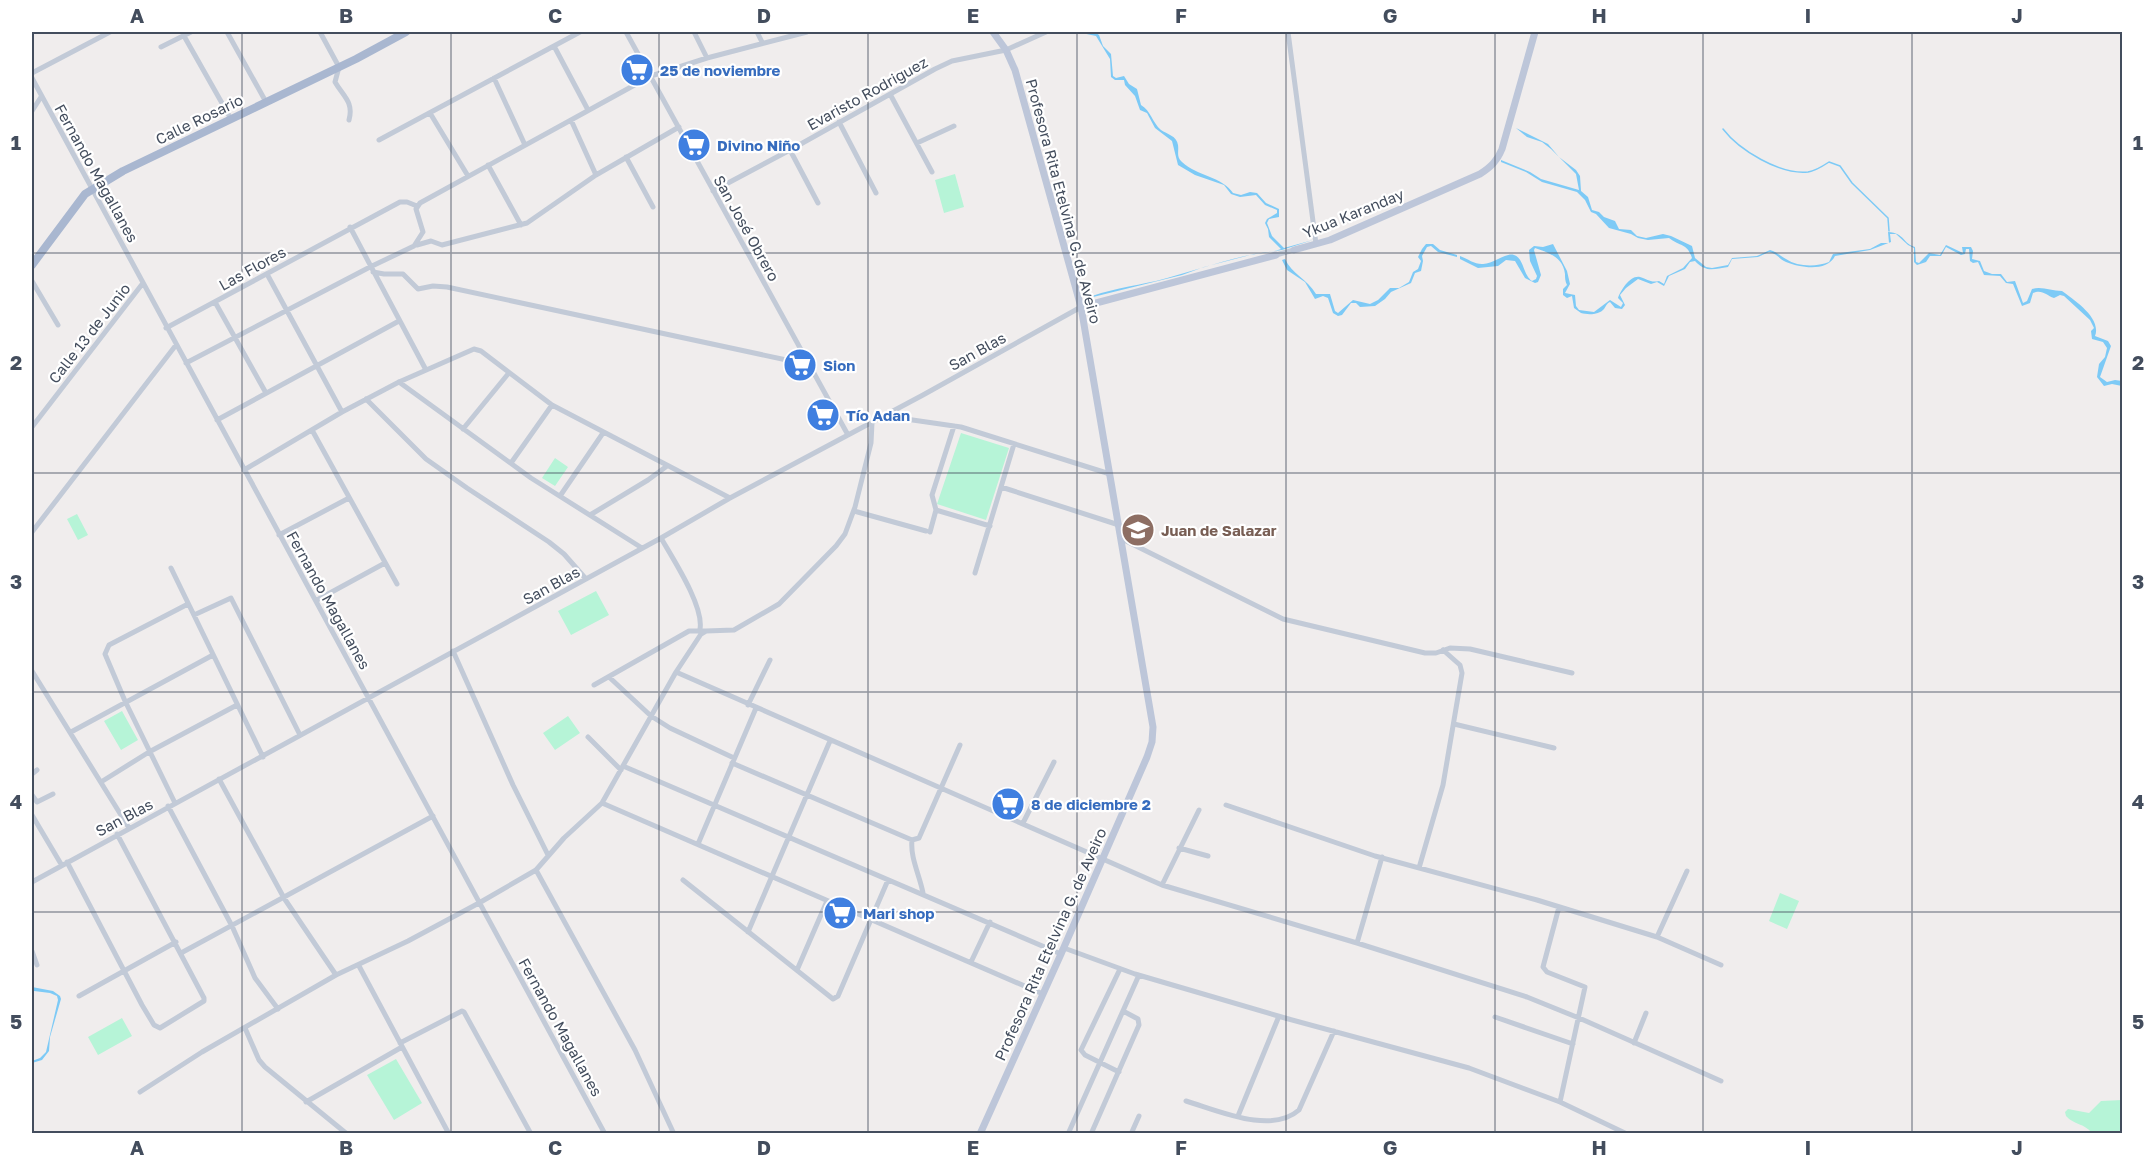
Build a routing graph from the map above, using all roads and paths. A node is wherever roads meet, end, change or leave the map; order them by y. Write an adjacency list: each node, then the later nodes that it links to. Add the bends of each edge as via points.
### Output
1 (110, 32): 22 (street)
2 (191, 32): 15 (street)
3 (227, 32): 28 (street)
4 (320, 32): 21 (street)
5 (406, 32): 21 (main road, Calle Rosario)
6 (580, 32): 17 (street)
7 (626, 32): 23 (street, San José Obrero)
8 (694, 32): 20 (street)
9 (757, 32): 16 (street)
10 (807, 32): 16 (street)
11 (993, 32): 19 (street, Profesora Rita Etelvina G. de Aveiro)
12 (1046, 32): 19 (street, Evaristo Rodriguez)
13 (1288, 32): 55 (street)
14 (1534, 32): 55 (street, Ykua Karanday, via 1502,149 1490,167)
15 (184, 36): 18 (street); 32 (street)
16 (762, 42): 20 (street)
17 (554, 46): 25 (street); 29 (street)
18 (161, 47)
19 (1006, 50): 26 (street, Evaristo Rodriguez, via 952,61); 65 (street, Profesora Rita Etelvina G. de Aveiro, via 1016,70)
20 (707, 58): 23 (street)
21 (339, 67): 28 (main road, Calle Rosario); 33 (street, via 335,82 347,96)
22 (32, 73)
23 (651, 76): 29 (street); 37 (street, San José Obrero)
24 (32, 78): 27 (street, Fernando Magallanes)
25 (494, 78): 31 (street); 40 (street)
26 (890, 94): 35 (street, Evaristo Rodriguez); 39 (street)
27 (41, 98): 30 (street); 47 (street, Fernando Magallanes)
28 (266, 102): 32 (main road, Calle Rosario)
29 (588, 110): 34 (street)
30 (32, 111)
31 (430, 113): 38 (street); 46 (street)
32 (231, 119): 47 (main road, Calle Rosario)
33 (349, 120)
34 (571, 120): 40 (street); 45 (street)
35 (839, 122): 41 (street, Evaristo Rodriguez); 49 (street)
36 (954, 126): 39 (street)
37 (679, 127): 42 (street); 48 (street, San José Obrero)
38 (379, 140)
39 (917, 143): 44 (street)
40 (525, 145): 43 (street)
41 (790, 150): 48 (street, Evaristo Rodriguez); 50 (street)
42 (626, 157): 45 (street); 52 (street)
43 (488, 165): 46 (street); 53 (street)
44 (932, 172)
45 (596, 175): 53 (street)
46 (468, 176): 51 (street)
47 (92, 188): 59 (main road, Calle Rosario, via 75,204); 63 (street, Fernando Magallanes)
48 (713, 191): 74 (street, San José Obrero)
49 (876, 193)
50 (818, 203)
51 (417, 206): 54 (street, Las Flores, via 400,202); 56 (street, via 423,232)
52 (653, 207)
53 (521, 225): 56 (street, via 442,245 429,241)
54 (350, 227): 60 (street); 61 (street, Las Flores)
55 (1316, 244): 57 (street, Ykua Karanday)
56 (414, 246): 60 (street)
57 (1294, 250): 58 (street, Ykua Karanday)
58 (1276, 255): 65 (street, Ykua Karanday)
59 (32, 265)
60 (372, 269): 66 (street); 67 (street); 74 (street, via 384,274 403,274 418,289 447,287)
61 (267, 274): 64 (street, Las Flores); 66 (street)
62 (32, 281): 68 (street)
63 (143, 283): 69 (street, Fernando Magallanes); 86 (street, Calle 13 de Junio)
64 (215, 302): 69 (street, Las Flores); 70 (street)
65 (1081, 307): 82 (street, San Blas); 95 (street, Profesora Rita Etelvina G. de Aveiro)
66 (287, 311): 70 (street); 73 (street)
67 (399, 321): 73 (street); 75 (street)
68 (58, 325)
69 (166, 328): 71 (street, Fernando Magallanes)
70 (235, 338): 72 (street); 78 (street)
71 (176, 345): 72 (street, Fernando Magallanes); 105 (street)
72 (186, 363): 83 (street, Fernando Magallanes)
73 (317, 365): 78 (street); 81 (street)
74 (810, 365): 90 (street, San José Obrero)
75 (426, 370): 76 (street, via 474,349); 77 (street)
76 (508, 374): 80 (street); 87 (street)
77 (399, 382): 79 (street); 87 (street)
78 (266, 393): 83 (street)
79 (366, 399): 81 (street); 113 (street, via 426,459 549,542)
80 (552, 405): 89 (street); 92 (street)
81 (342, 412): 88 (street)
82 (883, 416): 84 (street, San Blas); 85 (street)
83 (217, 420): 94 (street, Fernando Magallanes)
84 (872, 423): 90 (street, San Blas); 101 (street, via 871,444)
85 (954, 426): 91 (street); 100 (street, via 932,495)
86 (32, 427)
87 (463, 429): 92 (street)
88 (312, 430): 94 (street); 98 (street)
89 (603, 433): 93 (street); 97 (street)
90 (848, 435): 99 (street, San Blas)
91 (1014, 444): 95 (street); 96 (street)
92 (511, 463): 97 (street)
93 (667, 466): 99 (street); 102 (street)
94 (244, 470): 106 (street, Fernando Magallanes)
95 (1110, 474): 103 (street, Profesora Rita Etelvina G. de Aveiro)
96 (1001, 487): 103 (street); 104 (street)
97 (560, 496): 102 (street)
98 (349, 498): 106 (street); 110 (street)
99 (730, 498): 107 (street, San Blas)
100 (936, 510): 101 (street, via 928,532); 104 (street)
101 (854, 511): 118 (street, via 836,546 779,604 734,630)
102 (590, 514): 109 (street)
103 (1119, 525): 108 (street, Profesora Rita Etelvina G. de Aveiro)
104 (990, 526): 112 (street)
105 (32, 532)
106 (279, 535): 115 (street, Fernando Magallanes)
107 (661, 538): 109 (street, San Blas); 118 (street, via 693,598)
108 (1122, 539): 119 (street, via 1283,619 1425,653); 170 (street, Profesora Rita Etelvina G. de Aveiro, via 1153,727 1149,750)
109 (642, 548): 113 (street, San Blas)
110 (385, 563): 114 (street); 115 (street)
111 (171, 568): 116 (street)
112 (975, 573)
113 (586, 579): 120 (street, San Blas)
114 (397, 584)
115 (316, 600): 128 (street, Fernando Magallanes)
116 (188, 604): 117 (street); 129 (street, via 106,649)
117 (194, 615): 121 (street); 136 (street, via 231,598)
118 (703, 630): 124 (street); 126 (street, via 689,631)
119 (1443, 650): 125 (street, via 1470,650); 134 (street, via 1455,659 1462,672)
120 (453, 651): 128 (street, San Blas); 167 (street)
121 (213, 655): 129 (street); 130 (street)
122 (770, 660): 131 (street)
123 (32, 671): 135 (street)
124 (676, 672): 131 (street); 133 (street)
125 (1572, 674)
126 (609, 677): 127 (street); 133 (street)
127 (594, 685)
128 (368, 698): 136 (street, San Blas); 159 (street, Fernando Magallanes)
129 (126, 701): 135 (street); 141 (street)
130 (237, 705): 141 (street); 142 (street)
131 (748, 705): 132 (street)
132 (756, 708): 138 (street); 143 (street)
133 (651, 716): 143 (street); 145 (street)
134 (1454, 724): 140 (street); 172 (street, via 1443,784)
135 (71, 732): 147 (street)
136 (300, 735): 142 (street, San Blas)
137 (588, 737): 145 (street)
138 (830, 741): 148 (street); 151 (street)
139 (960, 745): 148 (street)
140 (1554, 748)
141 (149, 752): 147 (street); 152 (street)
142 (263, 757): 146 (street, San Blas)
143 (733, 761): 151 (street); 154 (street)
144 (1054, 762): 160 (street)
145 (622, 768): 153 (street); 154 (street)
146 (219, 779): 152 (street, San Blas); 181 (street)
147 (101, 782): 161 (street)
148 (941, 788): 160 (street); 164 (street, via 919,838)
149 (53, 794): 150 (street, via 37,802)
150 (32, 795)
151 (807, 796): 163 (street); 164 (street)
152 (175, 803): 156 (street, San Blas)
153 (602, 803): 165 (street); 167 (street)
154 (716, 804): 163 (street); 165 (street)
155 (1226, 805): 169 (street)
156 (168, 806): 161 (street, San Blas); 187 (street)
157 (1199, 810): 166 (street)
158 (32, 814): 171 (street)
159 (433, 816): 181 (street); 183 (street, Fernando Magallanes)
160 (1023, 823): 170 (street)
161 (129, 828): 162 (street, San Blas)
162 (117, 834): 171 (street, San Blas); 190 (street)
163 (790, 837): 175 (street); 177 (street)
164 (912, 840): 180 (street)
165 (698, 844): 175 (street)
166 (1179, 848): 168 (street); 179 (street)
167 (548, 855): 173 (street)
168 (1208, 856)
169 (1382, 857): 172 (street); 191 (street)
170 (1103, 859): 179 (street); 193 (street, Profesora Rita Etelvina G. de Aveiro)
171 (64, 863): 178 (street, San Blas); 201 (street)
172 (1419, 868): 184 (street)
173 (536, 870): 183 (street); 230 (street, via 634,1050)
174 (1687, 872): 189 (street)
175 (772, 877): 182 (street); 188 (street)
176 (683, 880): 188 (street)
177 (888, 880): 180 (street); 185 (street)
178 (32, 882)
179 (1162, 885): 191 (street)
180 (922, 893): 186 (street)
181 (284, 898): 187 (street); 202 (street)
182 (827, 901): 185 (street); 200 (street)
183 (480, 903): 198 (street); 229 (street, Fernando Magallanes)
184 (1559, 907): 189 (street); 211 (street, via 1543,967 1585,987)
185 (870, 919): 195 (street); 200 (street, via 836,999)
186 (990, 922): 193 (street); 195 (street)
187 (232, 926): 194 (street); 206 (street, via 255,978)
188 (748, 932): 200 (street)
189 (1657, 937): 197 (street)
190 (176, 942): 194 (street); 201 (street)
191 (1357, 943): 211 (street, via 1527,997)
192 (32, 951): 196 (street)
193 (1063, 951): 199 (street); 204 (street, Profesora Rita Etelvina G. de Aveiro)
194 (181, 954): 201 (street, via 204,1001 160,1028 154,1025)
195 (970, 962): 204 (street)
196 (37, 965)
197 (1721, 965)
198 (359, 966): 202 (street); 216 (street)
199 (1120, 969): 203 (street); 217 (street, via 1081,1050)
200 (797, 970)
201 (124, 971): 205 (street)
202 (336, 975): 206 (street)
203 (1139, 975): 207 (street); 209 (street)
204 (1043, 994): 231 (street, Profesora Rita Etelvina G. de Aveiro)
205 (80, 996)
206 (278, 1009): 212 (street)
207 (1123, 1011): 217 (street); 218 (street, via 1138,1019 1140,1025)
208 (1646, 1012): 214 (street)
209 (1279, 1016): 213 (street); 225 (street)
210 (1495, 1017): 215 (street)
211 (1579, 1018): 214 (street); 215 (street)
212 (245, 1028): 220 (street); 222 (street, via 259,1060)
213 (1334, 1031): 223 (street, via 1469,1068); 225 (street, via 1299,1110 1284,1118 1258,1122)
214 (1634, 1043): 219 (street)
215 (1574, 1044): 223 (street)
216 (401, 1045): 222 (street); 227 (street); 228 (street, via 464,1012)
217 (1100, 1062): 218 (street); 232 (street)
218 (1119, 1072): 233 (street)
219 (1720, 1081)
220 (140, 1092)
221 (1186, 1101): 225 (street)
222 (306, 1102): 226 (street)
223 (1560, 1102): 235 (street)
224 (1139, 1116): 234 (street)
225 (1238, 1116)
226 (347, 1134)
227 (449, 1134)
228 (531, 1134)
229 (605, 1134)
230 (674, 1134)
231 (980, 1134)
232 (1068, 1134)
233 (1091, 1134)
234 (1131, 1134)
235 (1627, 1134)

